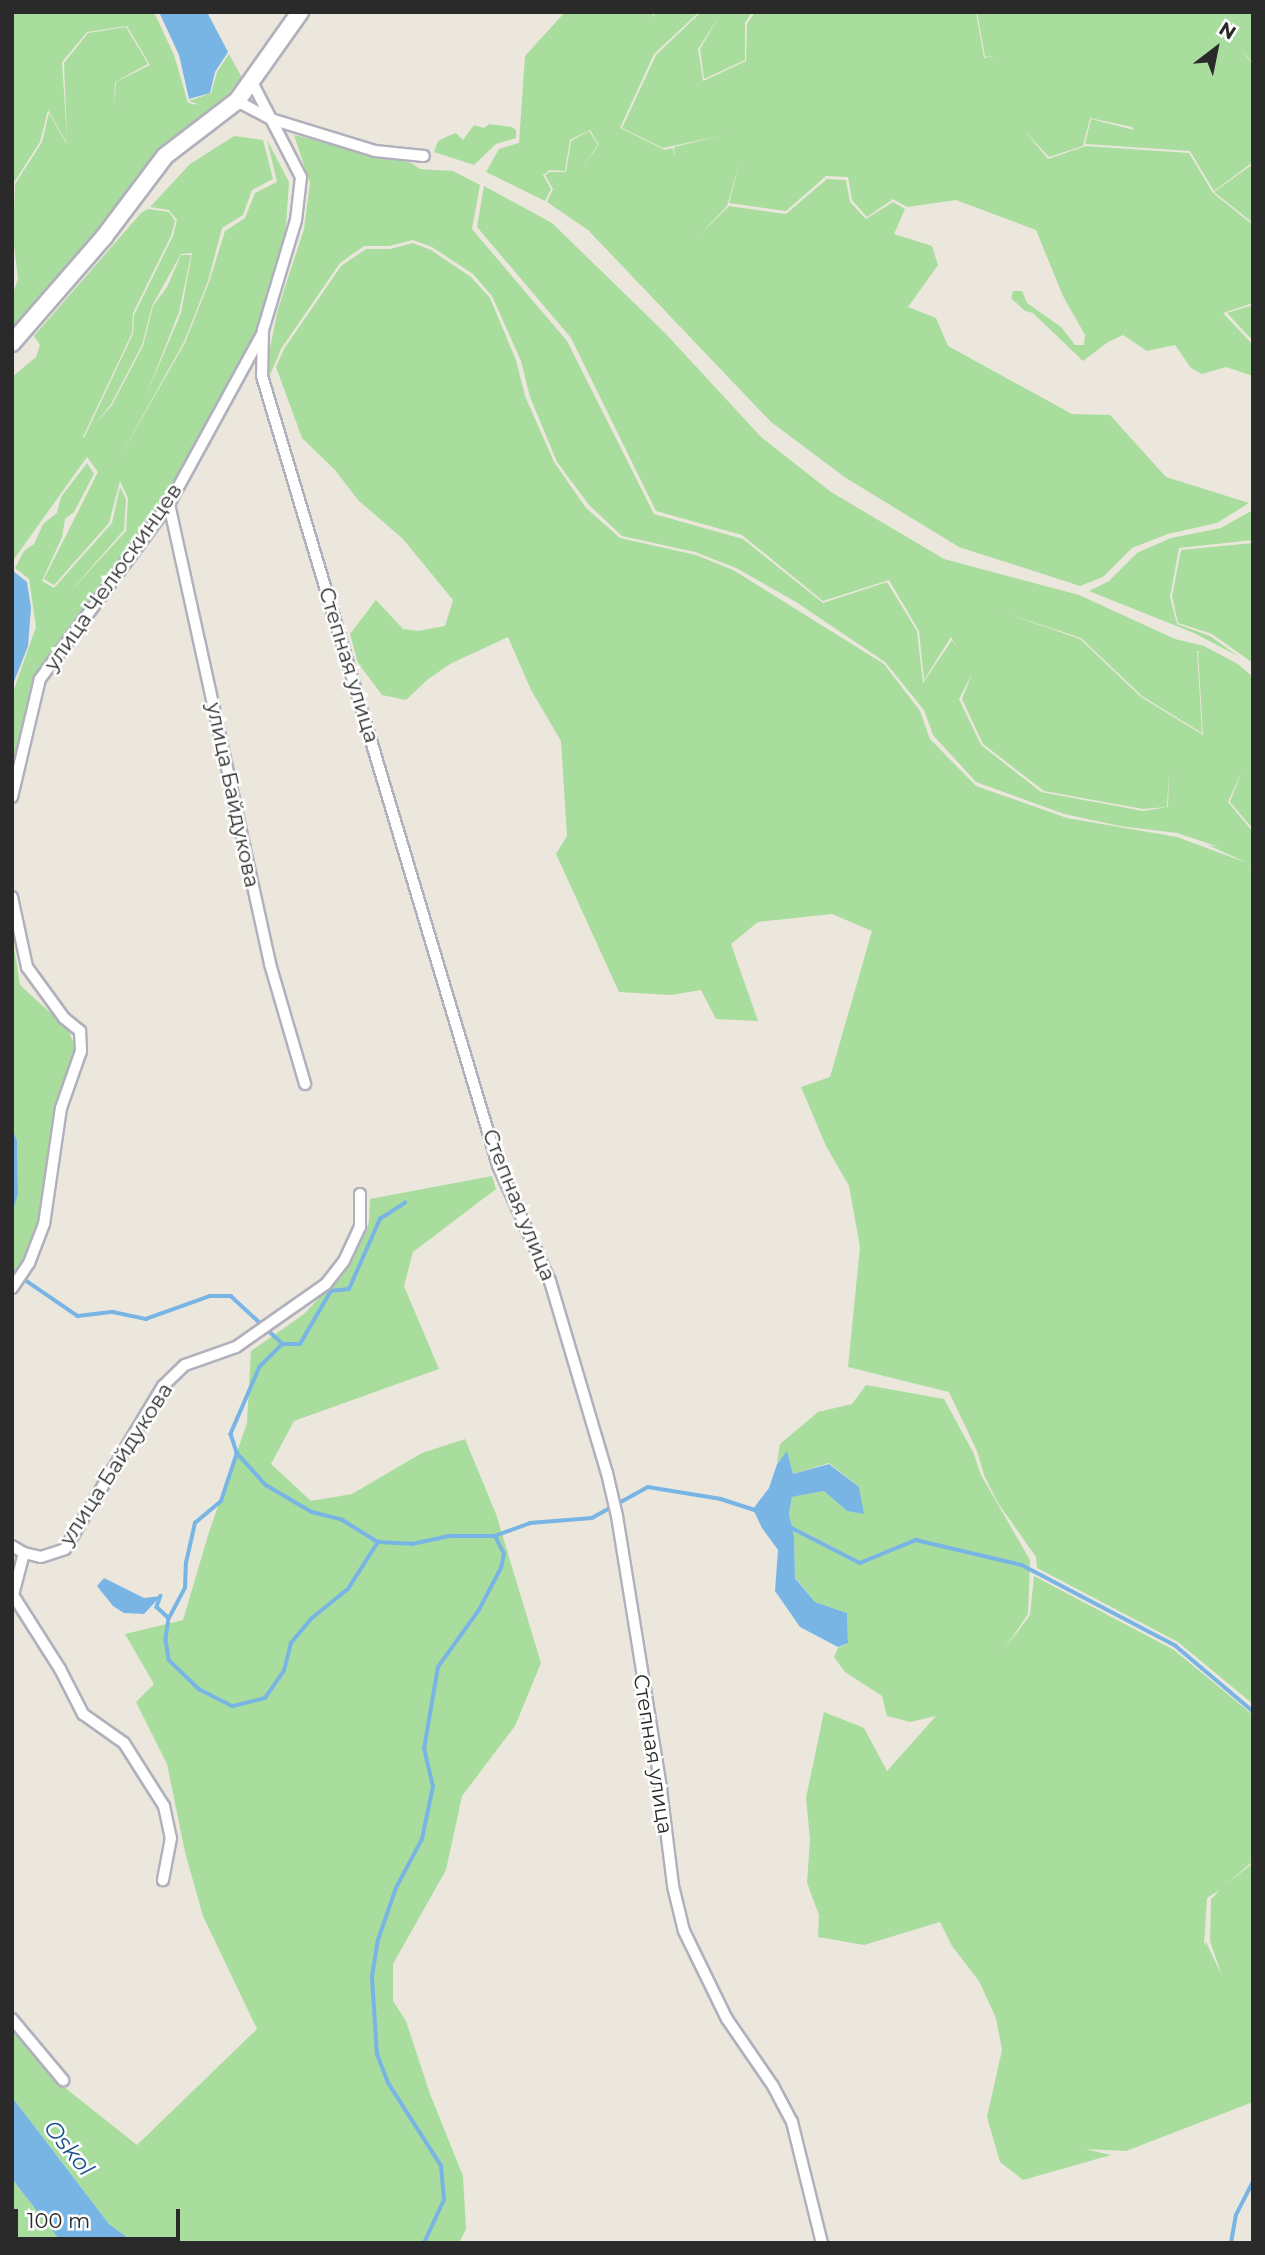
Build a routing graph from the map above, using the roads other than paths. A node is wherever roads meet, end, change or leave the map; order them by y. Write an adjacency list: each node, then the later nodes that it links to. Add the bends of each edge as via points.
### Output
1 (300, 12): 2 (main road)
2 (252, 82): 3 (main road); 4 (street, Степная улица)
3 (237, 101): 4 (street); 7 (main road, via 165,156 104,237)
4 (271, 119): 5 (street, via 375,151); 6 (street, Степная улица, via 300,177 296,220)
5 (424, 156)
6 (264, 330): 8 (street, улица Челюскинцев); 19 (street, Степная улица, via 262,376 498,1165 550,1281 613,1497 673,1886 684,1931 727,2019 792,2122)
7 (12, 343)
8 (169, 504): 9 (street, улица Челюскинцев, via 40,679); 11 (street, улица Байдукова, via 270,964)
9 (12, 797)
10 (12, 897): 13 (street, via 27,967 64,1018 80,1031 81,1051 61,1108 44,1224)
11 (305, 1084)
12 (360, 1194): 15 (street, улица Байдукова, via 360,1227 344,1261 326,1284 236,1347 185,1365 163,1386 65,1549 41,1558)
13 (16, 1283)
14 (12, 1546): 15 (street)
15 (24, 1553): 16 (street, via 13,1595 83,1714 124,1743 164,1806 170,1838)
16 (163, 1880)
17 (12, 2019): 18 (street)
18 (63, 2080)
19 (822, 2243)

